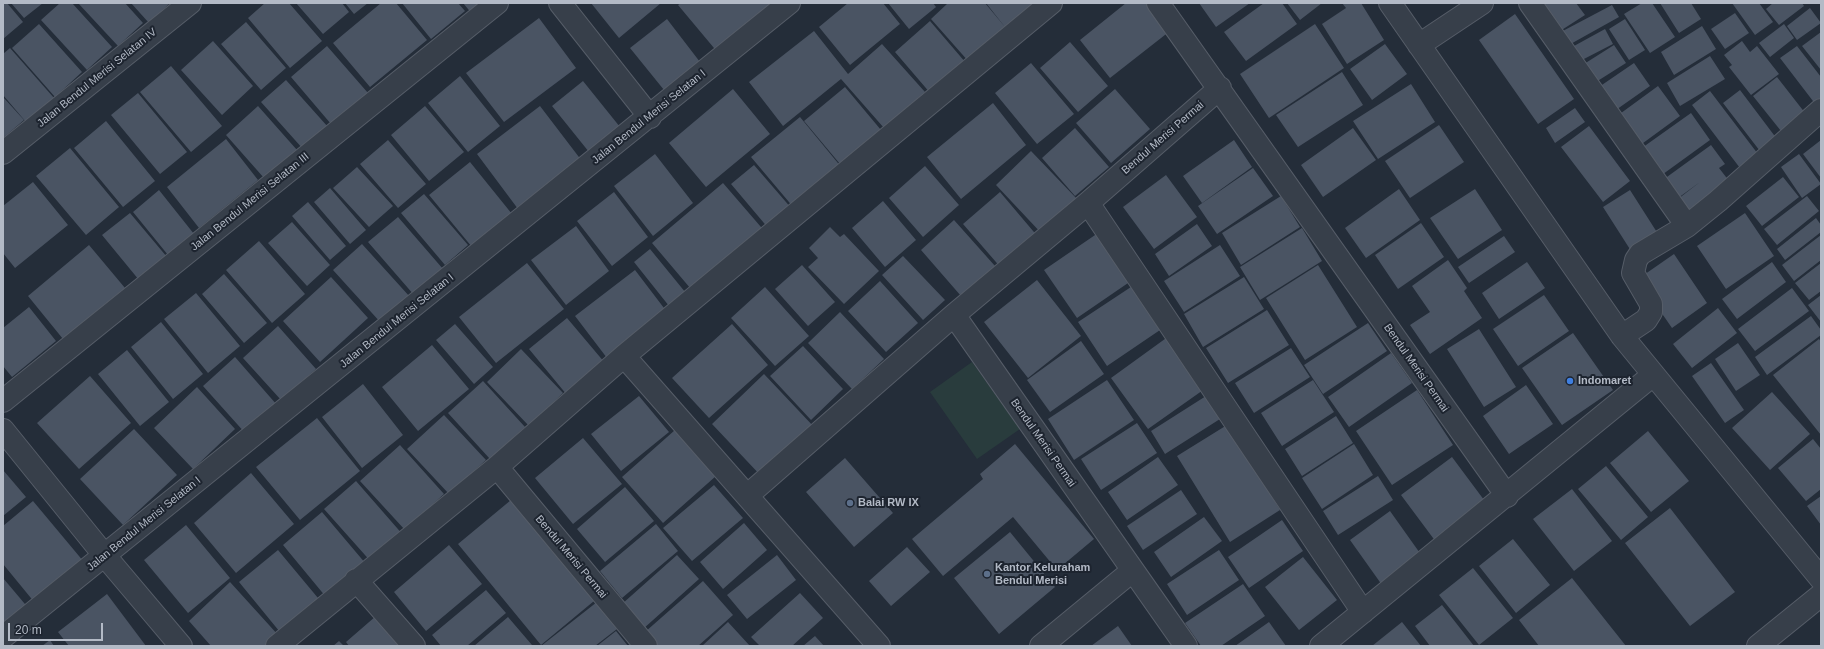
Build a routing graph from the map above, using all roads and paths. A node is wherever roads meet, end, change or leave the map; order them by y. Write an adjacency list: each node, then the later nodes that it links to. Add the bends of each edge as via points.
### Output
1 (190, 3): 14 (street, Jalan Bendul Merisi Selatan IV)
2 (497, 3): 21 (street, Jalan Bendul Merisi Selatan III)
3 (560, 3): 13 (street)
4 (789, 3): 13 (street, Jalan Bendul Merisi Selatan I)
5 (1051, 3): 19 (street)
6 (1158, 3): 11 (street, Bendul Merisi Permai)
7 (1390, 3): 10 (street)
8 (1482, 3): 10 (street)
9 (1530, 3): 16 (street)
10 (1419, 45): 18 (street)
11 (1220, 88): 15 (street, Bendul Merisi Permai); 25 (street, Bendul Merisi Permai)
12 (1821, 110): 16 (street)
13 (650, 117): 26 (street, Jalan Bendul Merisi Selatan I)
14 (3, 153)
15 (1088, 203): 17 (street, Bendul Merisi Permai); 31 (street)
16 (1687, 226): 18 (street, via 1640,254 1636,260 1632,273 1651,304 1651,312 1646,320)
17 (954, 315): 24 (street, Bendul Merisi Permai); 27 (street, Bendul Merisi Permai)
18 (1622, 336): 20 (street)
19 (624, 356): 23 (street); 24 (street)
20 (1653, 375): 25 (street); 28 (street)
21 (3, 401)
22 (3, 430): 26 (street)
23 (497, 468): 29 (street); 36 (street, Bendul Merisi Permai)
24 (748, 495): 37 (street)
25 (1507, 496): 31 (street)
26 (105, 556): 32 (street, Jalan Bendul Merisi Selatan I); 33 (street)
27 (1132, 571): 38 (street); 39 (street, Bendul Merisi Permai)
28 (1821, 579)
29 (356, 580): 34 (street); 35 (street)
30 (1821, 595): 41 (street)
31 (1363, 612): 40 (street)
32 (3, 637)
33 (181, 646)
34 (277, 646)
35 (414, 646)
36 (646, 646)
37 (879, 646)
38 (1041, 646)
39 (1186, 646)
40 (1321, 646)
41 (1758, 646)

